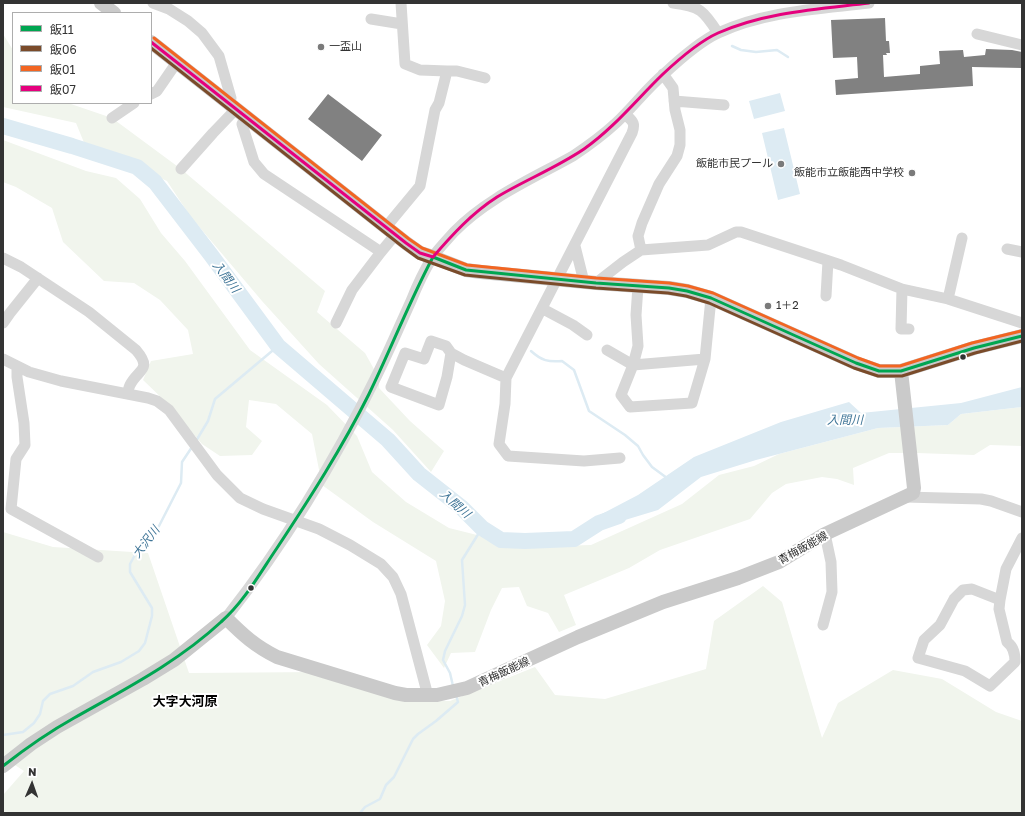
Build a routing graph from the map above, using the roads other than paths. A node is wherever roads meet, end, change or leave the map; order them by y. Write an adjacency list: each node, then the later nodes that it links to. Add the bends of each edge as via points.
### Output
1 (101, 3): 7 (main road)
2 (153, 3): 22 (street, via 169,9 198,28 219,56)
3 (401, 3): 9 (street)
4 (673, 3): 6 (street)
5 (869, 3): 10 (street, via 777,15)
6 (688, 4): 10 (street, via 704,13)
7 (113, 12)
8 (371, 19): 9 (street)
9 (402, 24): 15 (street, via 405,64 420,70)
10 (718, 33): 16 (street)
11 (977, 34): 13 (street)
12 (152, 43): 14 (main road)
13 (1022, 45)
14 (177, 62): 18 (street, via 157,91); 22 (main road)
15 (447, 71): 17 (street); 26 (street, via 435,110 420,186)
16 (663, 74): 19 (street, via 671,84); 23 (street)
17 (485, 78)
18 (152, 94)
19 (674, 101): 21 (street); 29 (street, via 680,130 680,151 659,184 642,223 638,236)
20 (133, 104): 24 (street)
21 (724, 105)
22 (237, 110): 25 (street); 26 (main road); 31 (street, via 254,162 264,174)
23 (625, 114): 28 (street, via 633,121 632,133); 33 (street, via 585,149 508,190 481,208 454,232)
24 (112, 118)
25 (181, 169)
26 (390, 231): 31 (street); 33 (main road, via 420,252)
27 (962, 238): 43 (street)
28 (575, 246): 37 (street); 38 (street)
29 (642, 250): 35 (street, via 708,245 741,232); 38 (street)
30 (1007, 250): 32 (street)
31 (381, 252): 46 (street, via 352,290)
32 (1022, 252)
33 (433, 257): 37 (main road, via 466,270); 63 (street, via 419,282 378,374)
34 (3, 258): 36 (street)
35 (828, 261): 40 (street); 41 (street)
36 (38, 278): 45 (street); 59 (street, via 89,312 143,357 142,372 131,384)
37 (557, 280): 38 (main road); 44 (street)
38 (590, 283): 39 (main road)
39 (638, 286): 42 (main road, via 669,288); 55 (street, via 638,346)
40 (902, 290): 43 (street); 48 (street, via 901,329)
41 (826, 296)
42 (711, 298): 54 (street); 57 (main road, via 871,369)
43 (948, 299): 47 (street)
44 (543, 309): 49 (street); 58 (street)
45 (3, 323)
46 (336, 323)
47 (1022, 323)
48 (909, 329)
49 (587, 335)
50 (1022, 336): 57 (main road, via 974,348)
51 (607, 350): 55 (street)
52 (450, 353): 52 (street, via 446,346 431,341 424,359 405,353 390,387 439,405 447,377); 58 (street)
53 (3, 359): 56 (street)
54 (705, 359): 55 (street); 55 (street, via 692,403 630,408 621,395)
55 (633, 365)
56 (17, 366): 59 (street, via 61,381); 66 (street, via 25,445 16,459 11,509)
57 (901, 372): 61 (main road, via 914,491)
58 (506, 378): 60 (street, via 499,444 508,456 584,461)
59 (127, 394): 63 (street, via 148,398 164,405 217,475 240,498)
60 (620, 458)
61 (905, 497): 62 (street, via 981,499); 64 (main road, 青梅飯能線)
62 (1022, 512)
63 (296, 520): 68 (street); 70 (street, via 350,545 381,564 393,578 401,594)
64 (825, 534): 69 (street, via 831,562 832,592); 70 (main road, 青梅飯能線, via 779,562 663,602 578,637 467,688)
65 (1022, 538): 67 (street, via 1006,568)
66 (98, 557)
67 (1000, 600): 67 (street, via 1002,627 1007,642 1015,654 1015,662 990,686 965,671 918,658 924,640 940,625 954,599 963,590 972,589)
68 (226, 618): 70 (main road, 青梅飯能線, via 248,640 277,657 395,693); 71 (main road, via 174,660 57,727)
69 (824, 625)
70 (428, 696)
71 (3, 766)

